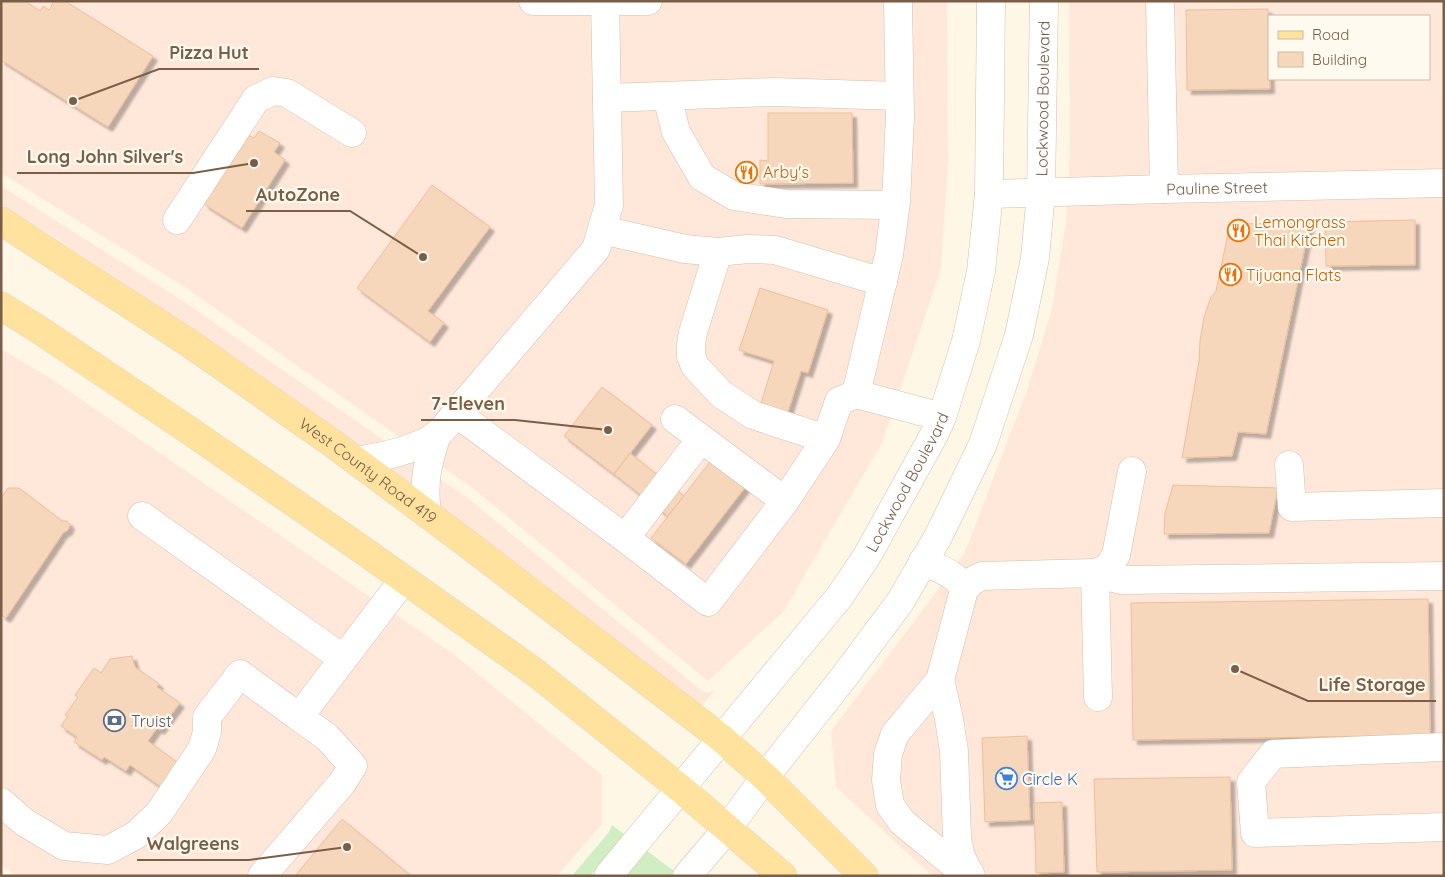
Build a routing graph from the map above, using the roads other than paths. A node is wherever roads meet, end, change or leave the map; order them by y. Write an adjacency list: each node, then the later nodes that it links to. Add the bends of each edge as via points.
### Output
1 (533, 1): 2 (street)
2 (605, 1): 3 (street); 10 (street)
3 (648, 1)
4 (898, 1): 9 (street)
5 (991, 1): 14 (street, Lockwood Boulevard)
6 (1044, 1): 15 (street, Lockwood Boulevard)
7 (1160, 1): 13 (street)
8 (667, 96): 9 (street, via 774,92); 10 (street); 16 (street, via 676,132 702,177 734,196 786,204)
9 (899, 96): 16 (street)
10 (607, 98): 19 (street, via 609,205)
11 (352, 132): 18 (street, via 287,93 273,91 256,99)
12 (1444, 183): 13 (street, Pauline Street)
13 (1164, 188): 15 (street, Pauline Street)
14 (989, 194): 15 (street, Pauline Street); 25 (street, Lockwood Boulevard, via 981,271 972,315)
15 (1041, 194): 38 (street, Lockwood Boulevard, via 1035,258 1016,344 983,444)
16 (895, 205): 21 (street)
17 (1, 220): 30 (main road, West County Road 419, via 189,342)
18 (177, 220)
19 (602, 230): 20 (street, via 685,249); 24 (street, via 596,249)
20 (718, 252): 21 (street, via 775,250); 29 (street, via 693,332 691,356 694,366 721,394 753,415)
21 (882, 282): 23 (street)
22 (1, 306): 41 (main road, via 190,431)
23 (856, 394): 25 (street); 29 (street, via 839,401)
24 (456, 413): 27 (street); 37 (street)
25 (942, 417): 47 (street, Lockwood Boulevard, via 899,500 840,596)
26 (675, 419): 28 (street)
27 (437, 434): 30 (street, via 413,447); 35 (street, via 427,466 424,494)
28 (702, 439): 33 (street); 37 (street)
29 (826, 439): 33 (street)
30 (356, 461): 35 (main road, West County Road 419)
31 (1289, 465): 34 (street, via 1292,507)
32 (1132, 471): 39 (street, via 1116,555 1108,568)
33 (785, 501): 37 (street, via 708,602)
34 (1444, 503)
35 (427, 514): 47 (main road, West County Road 419)
36 (142, 516): 43 (street)
37 (625, 538)
38 (923, 561): 42 (street, via 949,574 961,583); 49 (street, Lockwood Boulevard, via 900,602)
39 (1095, 573): 40 (street, via 1121,580); 42 (street, via 982,576); 45 (street)
40 (1444, 576)
41 (404, 579): 43 (street); 50 (main road, via 536,673)
42 (964, 590): 44 (street)
43 (342, 658): 46 (street)
44 (940, 680): 54 (street, via 954,751 957,839); 54 (street, via 895,734 888,754 886,780 890,805 902,822)
45 (1098, 697)
46 (299, 717): 51 (street, via 240,674 207,717 202,749 159,813 136,835 108,850 64,846 24,822); 55 (street, via 327,737 353,766)
47 (721, 738): 49 (main road, West County Road 419); 50 (street, Lockwood Boulevard)
48 (1444, 747): 52 (street, via 1273,754 1251,782 1255,833)
49 (765, 777): 53 (street, Lockwood Boulevard); 59 (main road, West County Road 419)
50 (681, 789): 53 (main road); 56 (street, Lockwood Boulevard)
51 (1, 802)
52 (1444, 827)
53 (728, 828): 57 (street, Lockwood Boulevard); 58 (main road)
54 (963, 868)
55 (262, 876)
56 (608, 876)
57 (688, 876)
58 (784, 876)
59 (864, 876)

